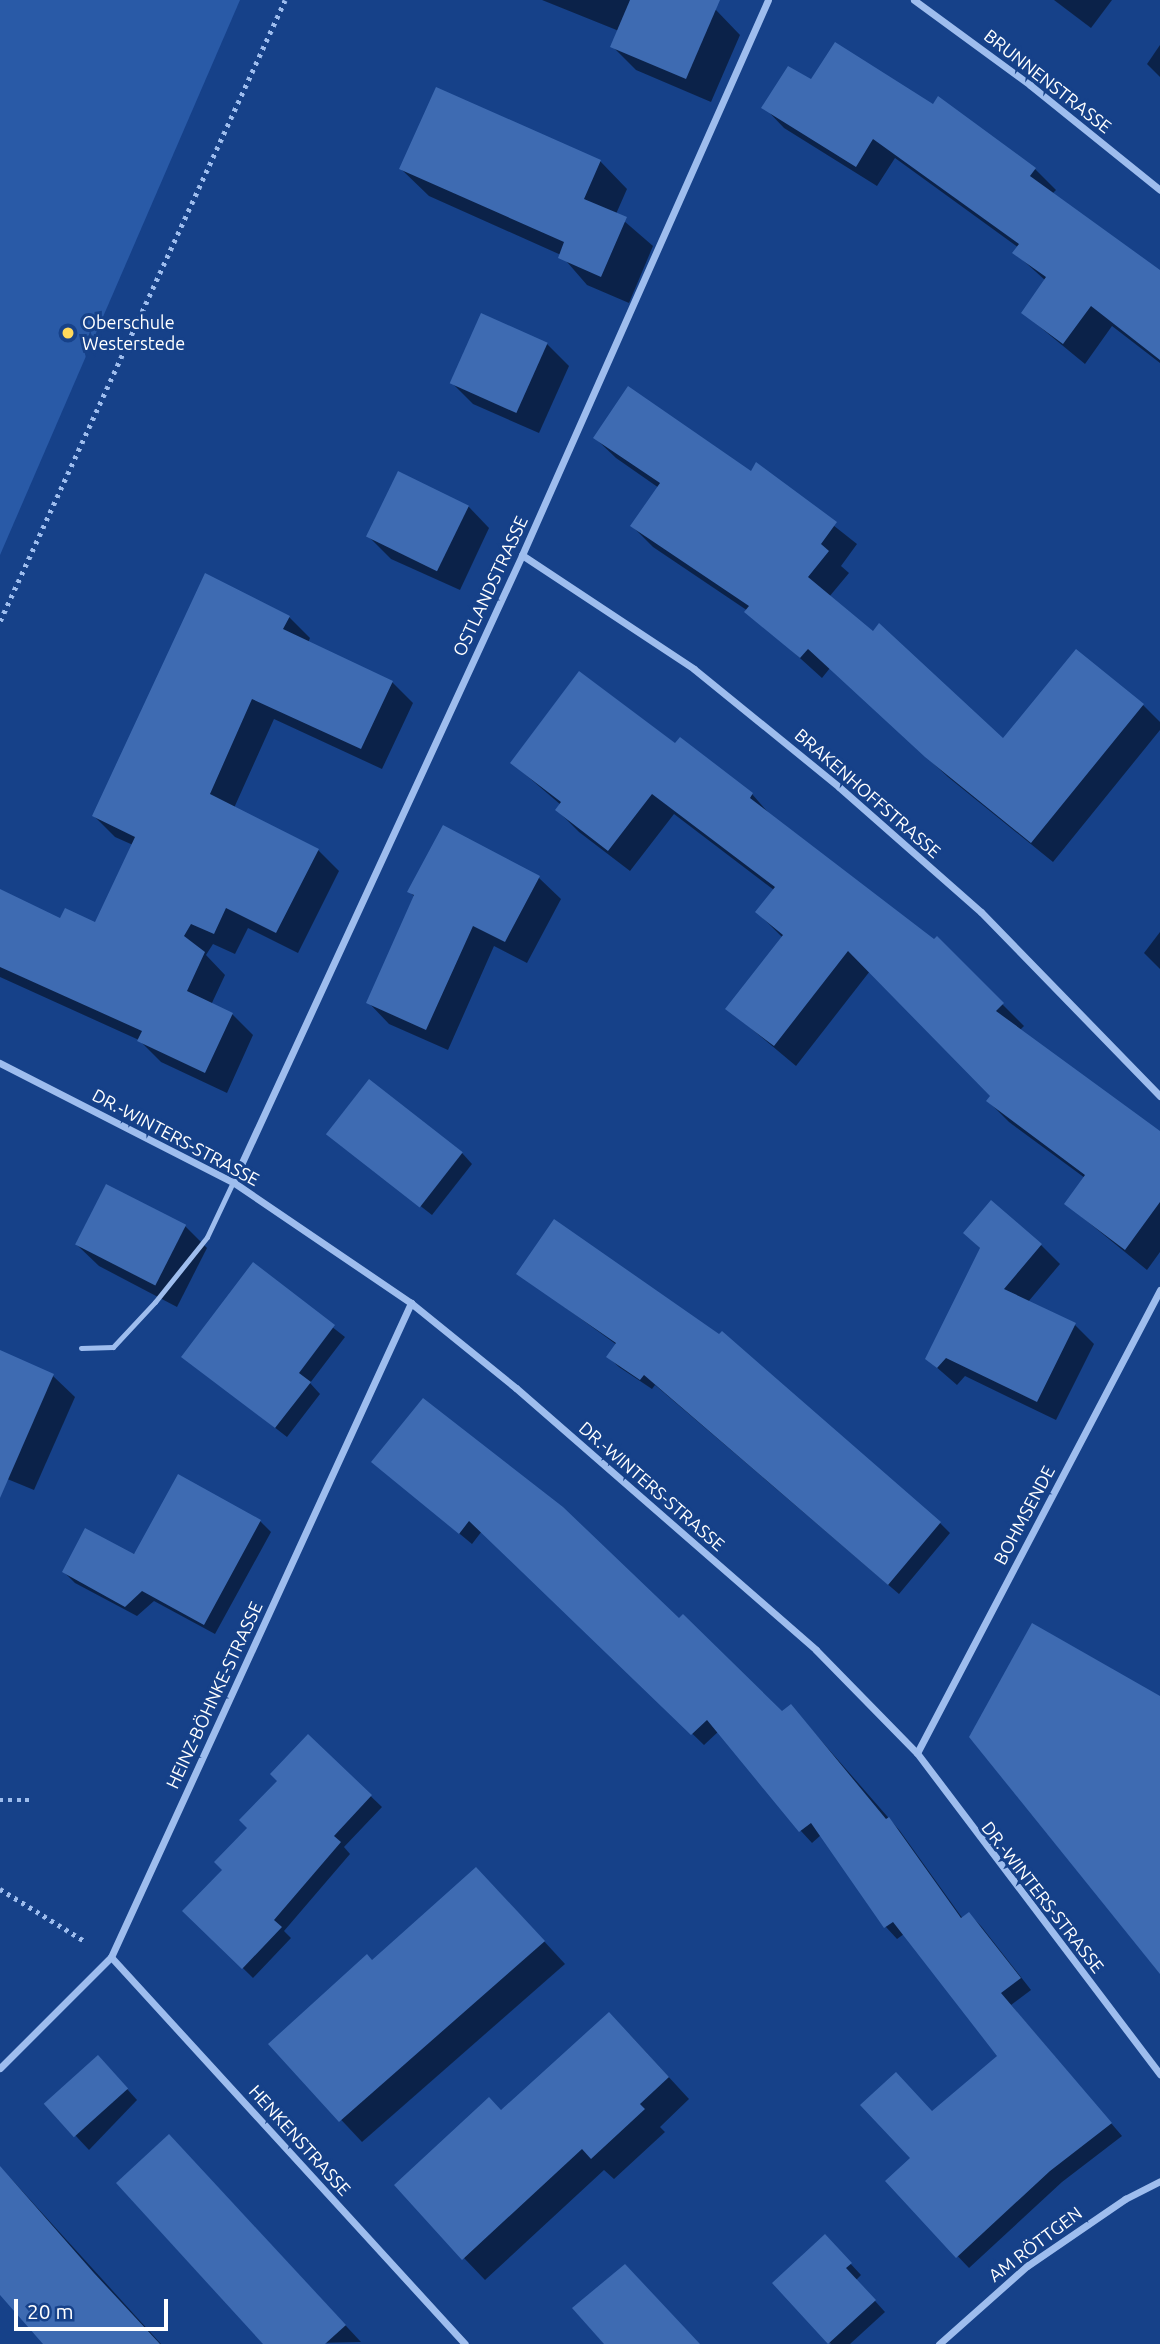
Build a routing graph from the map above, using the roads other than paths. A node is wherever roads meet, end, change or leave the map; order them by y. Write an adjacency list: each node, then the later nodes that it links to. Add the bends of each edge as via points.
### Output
1 (768, 0): 4 (street, OSTLANDSTRASSE)
2 (914, 0): 3 (street, BRUNNENSTRASSE, via 1030,85)
3 (1160, 190)
4 (522, 555): 6 (street, BRAKENHOFFSTRASSE, via 694,669 839,787 981,912); 7 (street, OSTLANDSTRASSE)
5 (0, 1063): 7 (street, DR.-WINTERS-STRASSE)
6 (1160, 1096)
7 (233, 1182): 9 (street, DR.-WINTERS-STRASSE); 10 (lane, via 207,1237 113,1348)
8 (1160, 1290): 11 (street, BOHMSENDE)
9 (411, 1303): 11 (street, DR.-WINTERS-STRASSE, via 516,1388 816,1650); 12 (street, HEINZ-BÖHNKE-STRASSE)
10 (81, 1348)
11 (917, 1753): 14 (street, DR.-WINTERS-STRASSE)
12 (111, 1958): 13 (street, HEINZ-BÖHNKE-STRASSE); 16 (street, HENKENSTRASSE)
13 (0, 2068)
14 (1160, 2074)
15 (1160, 2181): 17 (street, AM RÖTTGEN, via 1125,2199 1027,2266)
16 (465, 2344)
17 (939, 2344)

